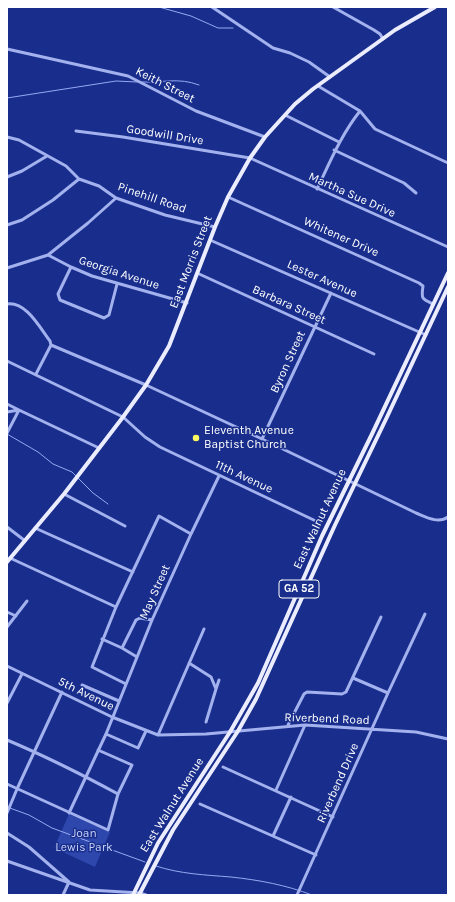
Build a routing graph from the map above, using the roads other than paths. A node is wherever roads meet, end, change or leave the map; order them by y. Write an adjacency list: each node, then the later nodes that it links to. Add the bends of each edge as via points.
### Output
1 (212, 7): 6 (street, via 273,48 309,62)
2 (333, 7): 4 (street, via 374,30)
3 (433, 7): 4 (main road, East Morris Street)
4 (383, 39): 6 (main road, East Morris Street)
5 (7, 49): 12 (street, Keith Street, via 128,76 196,111)
6 (330, 77): 7 (main road, East Morris Street)
7 (318, 86): 8 (street); 9 (main road, East Morris Street)
8 (360, 111): 13 (street); 17 (street, via 375,129)
9 (285, 115): 12 (main road, East Morris Street); 13 (street)
10 (76, 131): 16 (street, Goodwill Drive)
11 (7, 137): 15 (street, Pinehill Road, via 19,140)
12 (265, 137): 16 (main road, East Morris Street)
13 (339, 142): 14 (street)
14 (334, 150): 20 (street); 21 (street, via 404,183)
15 (47, 156): 18 (street); 19 (street, Pinehill Road, via 66,166)
16 (250, 158): 20 (street, Martha Sue Drive); 22 (main road, East Morris Street)
17 (448, 163)
18 (7, 177)
19 (79, 179): 23 (street, Pinehill Road, via 99,186); 24 (street, via 22,220)
20 (317, 189): 27 (street, Martha Sue Drive)
21 (416, 193)
22 (228, 197): 25 (main road, East Morris Street); 38 (street, Whitener Drive, via 420,283 423,286 422,297)
23 (116, 198): 25 (street, Pinehill Road, via 165,215); 28 (street)
24 (7, 225)
25 (215, 227): 26 (main road, East Morris Street)
26 (210, 240): 31 (main road, East Morris Street); 35 (street, Lester Avenue)
27 (448, 247)
28 (48, 255): 29 (street); 30 (street, Georgia Avenue)
29 (7, 268)
30 (71, 268): 33 (street, Georgia Avenue); 33 (street, via 58,294 60,300 104,318 109,315)
31 (197, 273): 36 (main road, East Morris Street); 39 (street, Barbara Street)
32 (448, 273): 38 (main road, East Walnut Avenue / GA 52)
33 (118, 284): 36 (street, Georgia Avenue)
34 (448, 287): 41 (main road, East Walnut Avenue / GA 52)
35 (331, 292): 39 (street, Byron Street); 40 (street, Lester Avenue)
36 (186, 303): 46 (main road, East Morris Street, via 169,346)
37 (7, 304): 42 (street, via 14,303 24,309)
38 (433, 304): 40 (main road, East Walnut Avenue / GA 52)
39 (315, 326): 43 (street, Barbara Street); 52 (street, Byron Street)
40 (420, 332): 41 (street, Lester Avenue); 55 (main road, East Walnut Avenue / GA 52)
41 (426, 334): 56 (main road, East Walnut Avenue / GA 52)
42 (51, 345): 45 (street); 46 (street)
43 (374, 354)
44 (7, 361): 45 (street, 11th Avenue)
45 (36, 374): 50 (street, 11th Avenue)
46 (146, 385): 50 (main road, East Morris Street); 52 (street)
47 (7, 404): 48 (street)
48 (19, 410): 49 (street); 51 (street); 53 (street)
49 (7, 412)
50 (123, 417): 53 (main road, East Morris Street); 54 (street, 11th Avenue, via 160,448)
51 (7, 433)
52 (262, 439): 55 (street)
53 (99, 448): 57 (main road, East Morris Street)
54 (219, 476): 59 (street, 11th Avenue); 63 (street, May Street)
55 (350, 481): 56 (street); 68 (main road, East Walnut Avenue / GA 52)
56 (355, 483): 58 (street, via 435,520); 69 (main road, East Walnut Avenue / GA 52)
57 (64, 494): 60 (street); 62 (main road, East Morris Street)
58 (448, 517)
59 (320, 523)
60 (124, 526)
61 (7, 527): 64 (street)
62 (35, 528): 64 (main road, East Morris Street); 67 (street)
63 (191, 534): 67 (street, via 159,516); 76 (street, May Street)
64 (24, 540): 65 (main road, East Morris Street)
65 (10, 558): 66 (main road, East Morris Street); 71 (street)
66 (7, 562)
67 (133, 572): 71 (street)
68 (304, 577): 69 (main road); 103 (main road, East Walnut Avenue / GA 52, via 258,682)
69 (310, 579): 102 (main road, East Walnut Avenue / GA 52, via 256,699)
70 (27, 601): 74 (street)
71 (116, 607): 79 (street)
72 (7, 612): 74 (street)
73 (425, 614): 93 (street, Riverbend Drive)
74 (16, 616): 77 (street)
75 (381, 617): 86 (street)
76 (152, 620): 80 (street, via 136,620); 81 (street, May Street)
77 (7, 627)
78 (204, 630): 82 (street)
79 (102, 639): 80 (street); 89 (street, via 92,667)
80 (122, 648): 81 (street)
81 (137, 657): 89 (street, May Street)
82 (190, 663): 85 (street); 105 (street)
83 (7, 666): 84 (street, 5th Avenue)
84 (22, 674): 92 (street, 5th Avenue); 95 (street)
85 (212, 677): 87 (street); 88 (street)
86 (353, 678): 93 (street); 99 (street, via 344,694 304,694)
87 (219, 680): 88 (street); 91 (street)
88 (214, 683): 91 (street)
89 (126, 684): 94 (street, May Street)
90 (82, 685): 94 (street)
91 (216, 689): 97 (street)
92 (62, 692): 96 (street, 5th Avenue); 109 (street)
93 (388, 693): 100 (street, Riverbend Drive)
94 (119, 701): 96 (street, May Street)
95 (7, 703)
96 (112, 717): 101 (street, 5th Avenue); 104 (street, May Street)
97 (206, 722)
98 (305, 725): 99 (street, Riverbend Road); 100 (street, Riverbend Road); 114 (street)
99 (288, 726): 102 (street, Riverbend Road)
100 (373, 729): 106 (street, Riverbend Road, via 416,732); 120 (street, Riverbend Drive)
101 (146, 731): 104 (street, via 138,748); 105 (street, 5th Avenue)
102 (238, 731): 103 (street, Riverbend Road); 127 (main road, East Walnut Avenue / GA 52, via 172,830)
103 (230, 732): 105 (street, Riverbend Road); 126 (main road, East Walnut Avenue / GA 52, via 166,830)
104 (106, 734): 108 (street, May Street)
105 (158, 735)
106 (448, 739)
107 (7, 740): 109 (street)
108 (98, 750): 111 (street, May Street); 115 (street, via 132,765)
109 (34, 752): 111 (street); 113 (street)
110 (223, 767): 114 (street)
111 (85, 776): 115 (street); 119 (street, May Street)
112 (7, 784): 113 (street)
113 (17, 789): 118 (street); 119 (street)
114 (276, 790): 116 (street)
115 (118, 794): 119 (street, via 108,830)
116 (291, 797): 120 (street); 122 (street)
117 (200, 804): 122 (street)
118 (7, 813)
119 (69, 813)
120 (333, 817): 123 (street, Riverbend Drive)
121 (7, 833): 125 (street, via 29,847)
122 (273, 836): 123 (street)
123 (316, 855): 130 (street, Riverbend Drive)
124 (7, 861): 125 (street)
125 (69, 882): 126 (street, via 90,890); 128 (street)
126 (133, 894): 127 (street)
127 (140, 894): 129 (street)
128 (63, 895)
129 (146, 895)
130 (297, 895)

